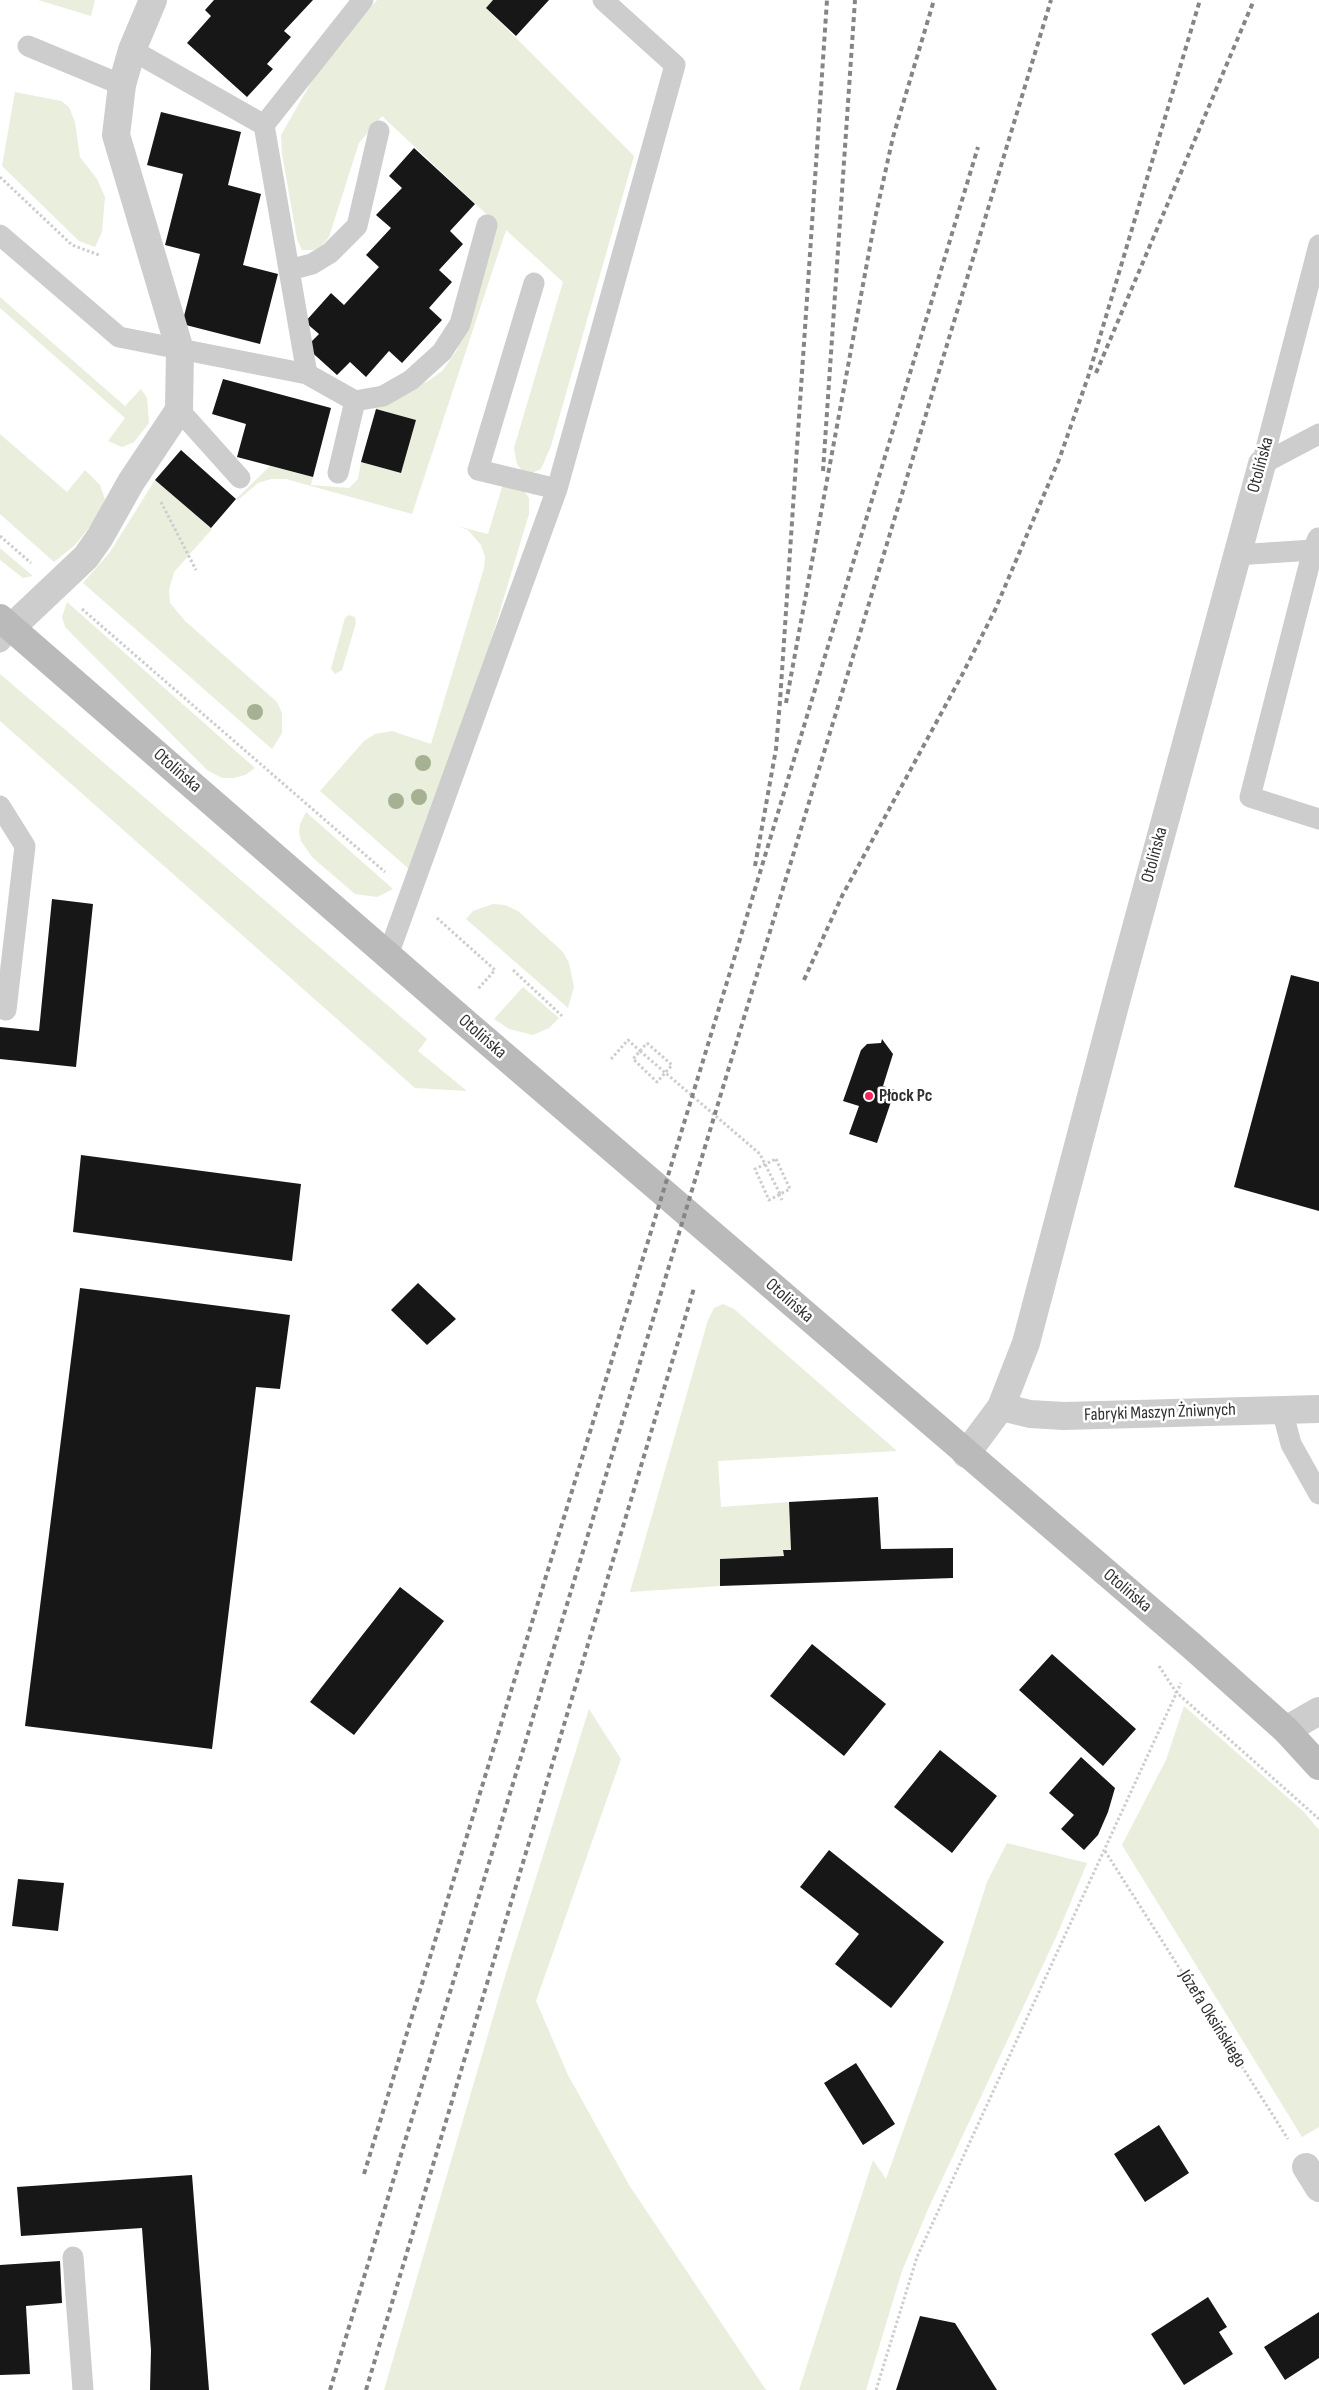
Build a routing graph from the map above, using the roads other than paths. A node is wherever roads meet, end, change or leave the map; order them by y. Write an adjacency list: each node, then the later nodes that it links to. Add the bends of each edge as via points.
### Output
1 (154, 0): 5 (street)
2 (363, 0): 7 (lane)
3 (603, 0): 22 (lane, via 675,65)
4 (28, 46): 6 (lane)
5 (132, 50): 6 (street); 7 (lane)
6 (122, 85): 14 (street, via 116,135)
7 (264, 125): 12 (lane)
8 (379, 131): 12 (lane, via 357,226 330,253 312,264)
9 (487, 225): 16 (lane, via 460,324 442,352 411,380 383,396)
10 (0, 236): 14 (lane, via 119,337)
11 (1319, 245): 19 (lane, Otolińska)
12 (289, 270): 15 (lane)
13 (534, 283): 22 (lane, via 478,470)
14 (180, 350): 15 (lane); 17 (street)
15 (307, 374): 16 (lane)
16 (355, 401): 20 (lane)
17 (179, 410): 21 (lane); 25 (street, via 86,557)
18 (1319, 434): 19 (lane)
19 (1262, 464): 24 (street, Otolińska)
20 (338, 473)
21 (240, 478)
22 (557, 489): 28 (lane)
23 (1316, 543): 24 (lane); 27 (lane, via 1250,797)
24 (1236, 555): 30 (street, Otolińska, via 1026,1344)
25 (4, 629): 28 (main road, Otolińska)
26 (0, 806): 29 (lane, via 25,846)
27 (1319, 819)
28 (388, 956): 33 (main road, Otolińska)
29 (6, 1010)
30 (1002, 1407): 32 (street, Fabryki Maszyn Żniwnych, via 1030,1414 1064,1416); 33 (street, Otolińska)
31 (1319, 1409): 32 (street, Fabryki Maszyn Żniwnych)
32 (1282, 1410): 34 (lane, via 1291,1444)
33 (966, 1454): 36 (main road, Otolińska, via 1194,1647)
34 (1319, 1494)
35 (1319, 1711): 36 (street)
36 (1286, 1730): 37 (main road, Otolińska); 38 (main road, Otolińska)
37 (1319, 1748)
38 (1319, 1766)
39 (73, 2257): 40 (lane)
40 (83, 2390)

